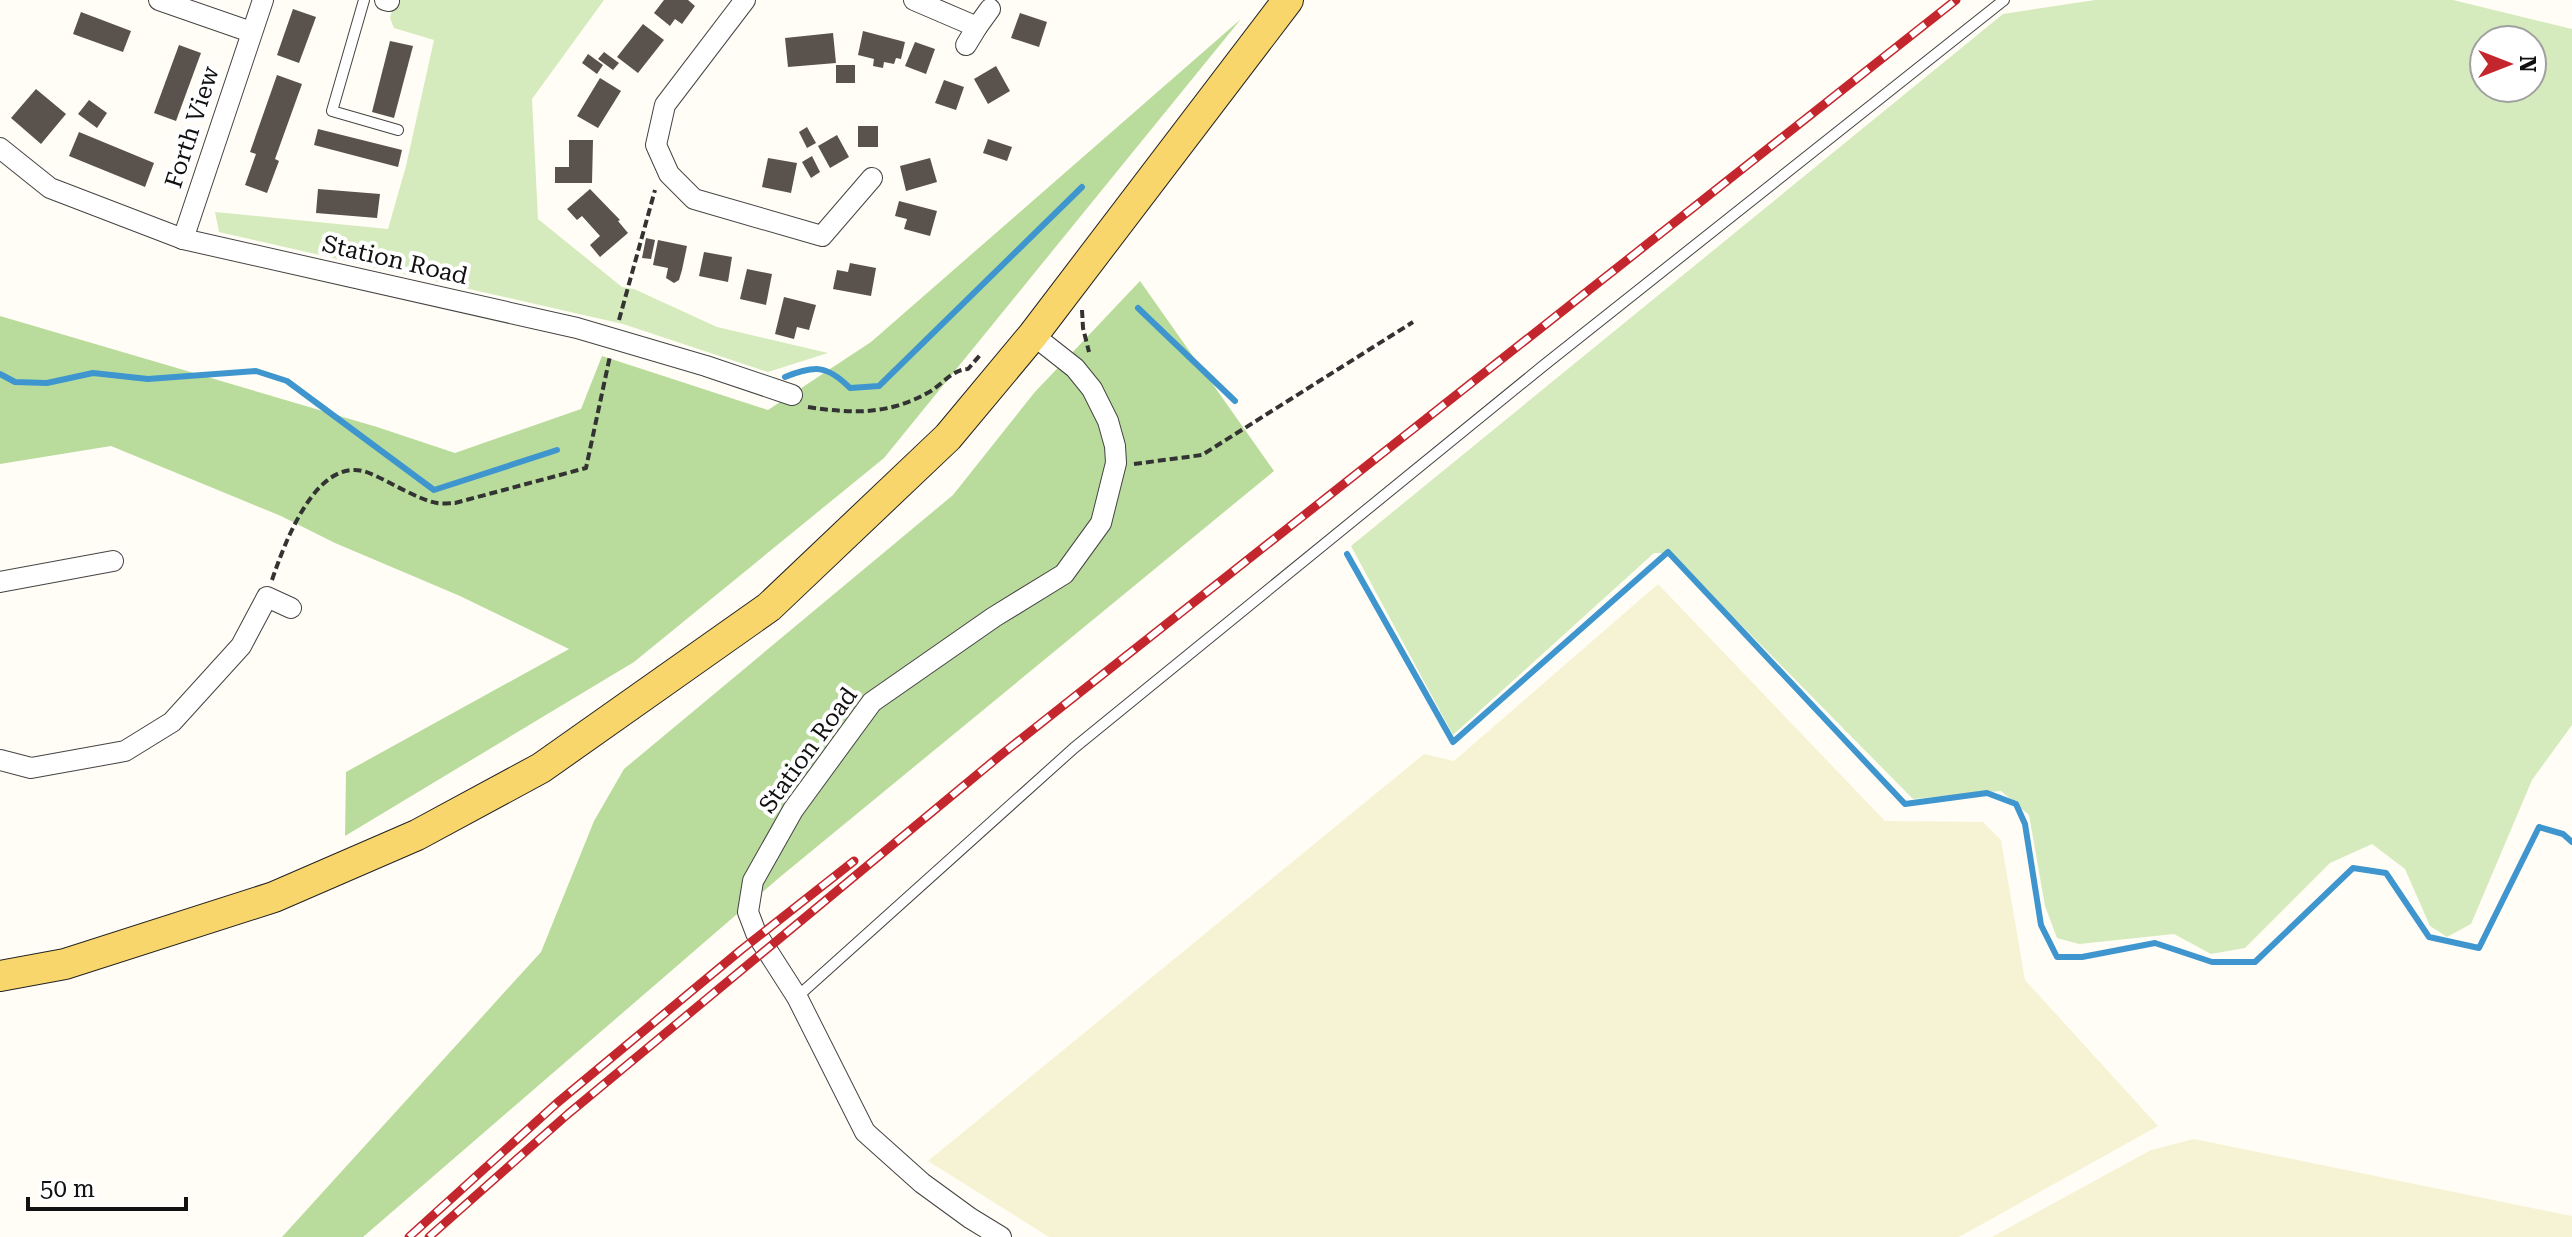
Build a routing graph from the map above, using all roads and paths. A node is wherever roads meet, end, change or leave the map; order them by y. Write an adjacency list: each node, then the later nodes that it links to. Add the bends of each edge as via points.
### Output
1 (159, 0): 10 (street)
2 (263, 0): 10 (street, Forth View)
3 (364, 0): 12 (lane, via 332,111)
4 (745, 0): 14 (street, via 665,105 656,145)
5 (914, 0): 9 (street)
6 (1288, 0): 17 (main road)
7 (2004, 0): 31 (lane, via 1074,748)
8 (990, 9): 9 (street)
9 (977, 27): 11 (street)
10 (251, 32): 16 (street, Forth View)
11 (966, 45)
12 (398, 130)
13 (0, 148): 16 (street, Station Road, via 50,188)
14 (663, 160): 15 (street, via 669,174 694,199 822,236); 20 (path)
15 (872, 178)
16 (183, 239): 20 (street, Station Road)
17 (1063, 293): 19 (main road); 22 (path, via 1083,311)
18 (1413, 322): 24 (path, via 1202,455)
19 (1033, 335): 24 (street, Station Road, via 1075,368 1092,389 1108,421); 30 (main road, via 948,437 769,607 541,768 417,835 274,897 65,964)
20 (614, 339): 23 (street, Station Road); 27 (path, via 586,468 455,503 436,503 365,471 346,470 305,505 286,540)
21 (988, 346): 23 (path, via 968,369 883,411 810,408 793,404)
22 (1091, 359)
23 (792, 395)
24 (1116, 463): 31 (street, Station Road, via 1101,523 1064,574 872,702 793,810 753,881 748,912)
25 (113, 561): 26 (street)
26 (0, 582)
27 (267, 597): 28 (street); 29 (street, via 241,646 172,722 125,751 31,768)
28 (291, 608)
29 (0, 760)
30 (0, 976)
31 (797, 997): 32 (street, Station Road, via 865,1132 922,1183)
32 (1001, 1237)

